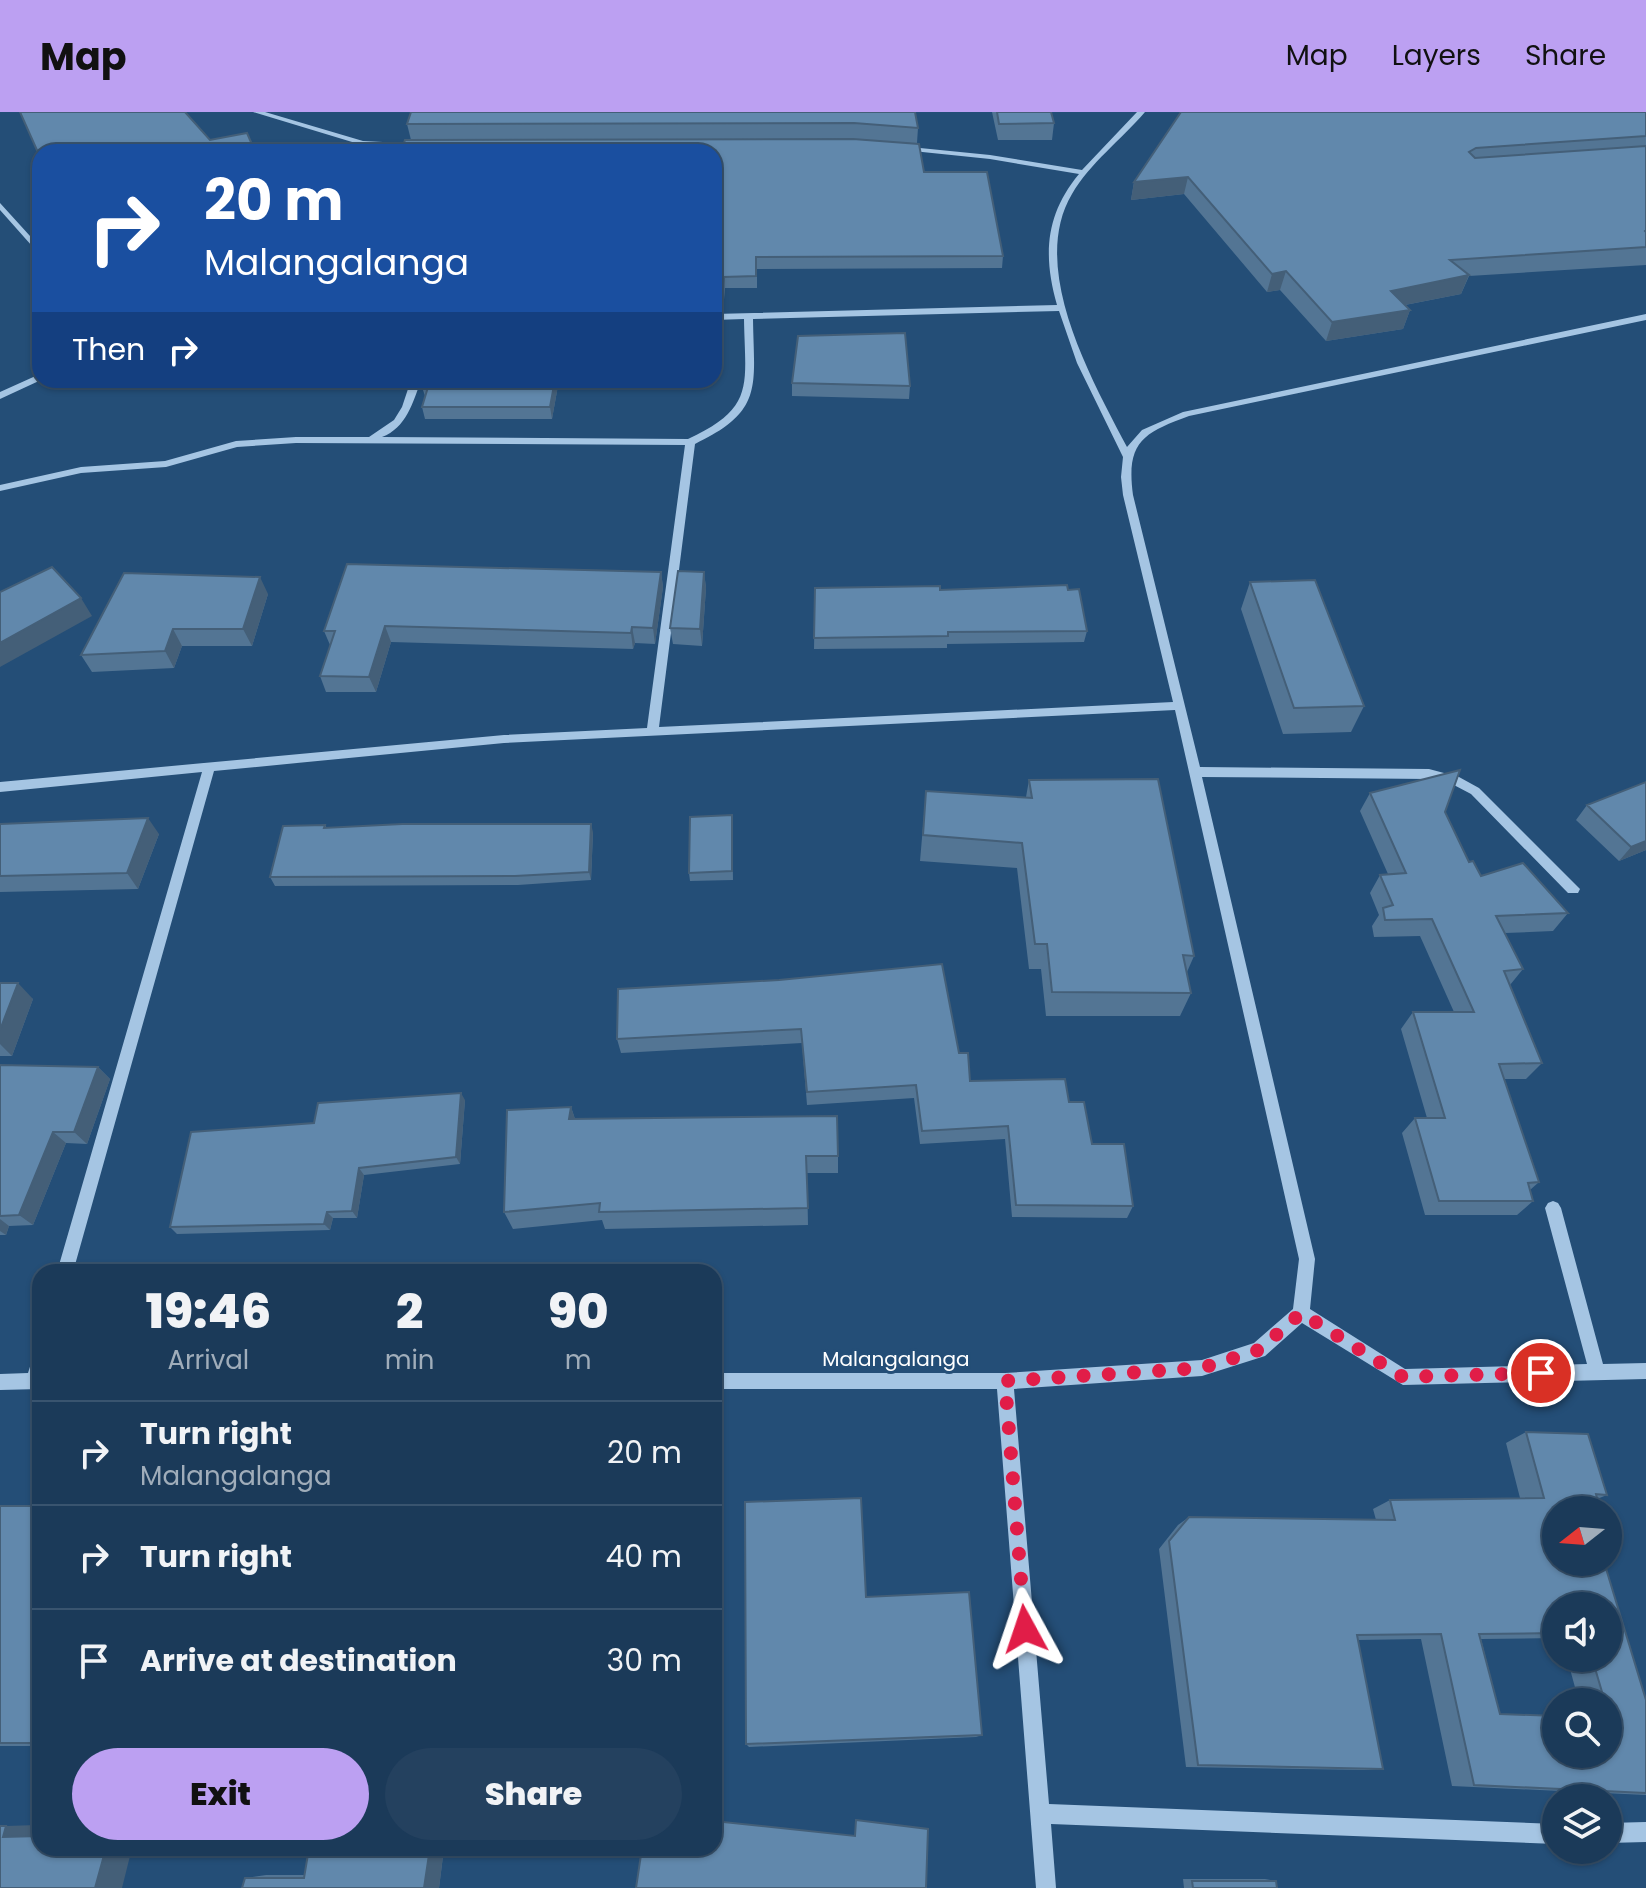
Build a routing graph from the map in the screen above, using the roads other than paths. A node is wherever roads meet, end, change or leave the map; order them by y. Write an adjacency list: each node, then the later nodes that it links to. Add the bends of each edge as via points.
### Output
1 (257, 112): 3 (street, via 362,143)
2 (1141, 112): 5 (street)
3 (388, 144)
4 (890, 147): 5 (street)
5 (1085, 173): 8 (street, via 1055,223 1052,254)
6 (0, 205): 7 (street)
7 (32, 243)
8 (1063, 308): 10 (street); 17 (street, via 1089,381)
9 (722, 317): 10 (street)
10 (748, 317): 16 (street, via 748,397 738,416)
11 (1646, 317): 17 (street, via 1186,414 1145,432)
12 (32, 381): 14 (street)
13 (413, 388): 15 (street, via 399,423 383,435)
14 (0, 396)
15 (362, 440): 16 (street); 18 (street, via 236,444 166,464 81,470)
16 (690, 442): 20 (street)
17 (1127, 456): 19 (street, via 1128,495)
18 (0, 488)
19 (1180, 706): 20 (street); 22 (street)
20 (652, 732): 21 (street, via 504,739)
21 (209, 768): 23 (street); 26 (street)
22 (1196, 772): 24 (street, via 1429,774 1455,780 1475,791); 27 (street, via 1307,1259)
23 (0, 787)
24 (1573, 889)
25 (1553, 1208): 29 (street)
26 (67, 1264)
27 (1301, 1313): 29 (street, via 1403,1377); 32 (street, Malangalanga, via 1259,1350 1202,1368)
28 (1646, 1371): 29 (street)
29 (1597, 1372)
30 (32, 1381): 33 (street)
31 (722, 1381): 32 (street, Malangalanga)
32 (1005, 1381): 34 (street)
33 (0, 1382)
34 (1040, 1814): 36 (street); 38 (street)
35 (1646, 1832): 37 (street)
36 (1542, 1833)
37 (1622, 1833)
38 (1046, 1888)

